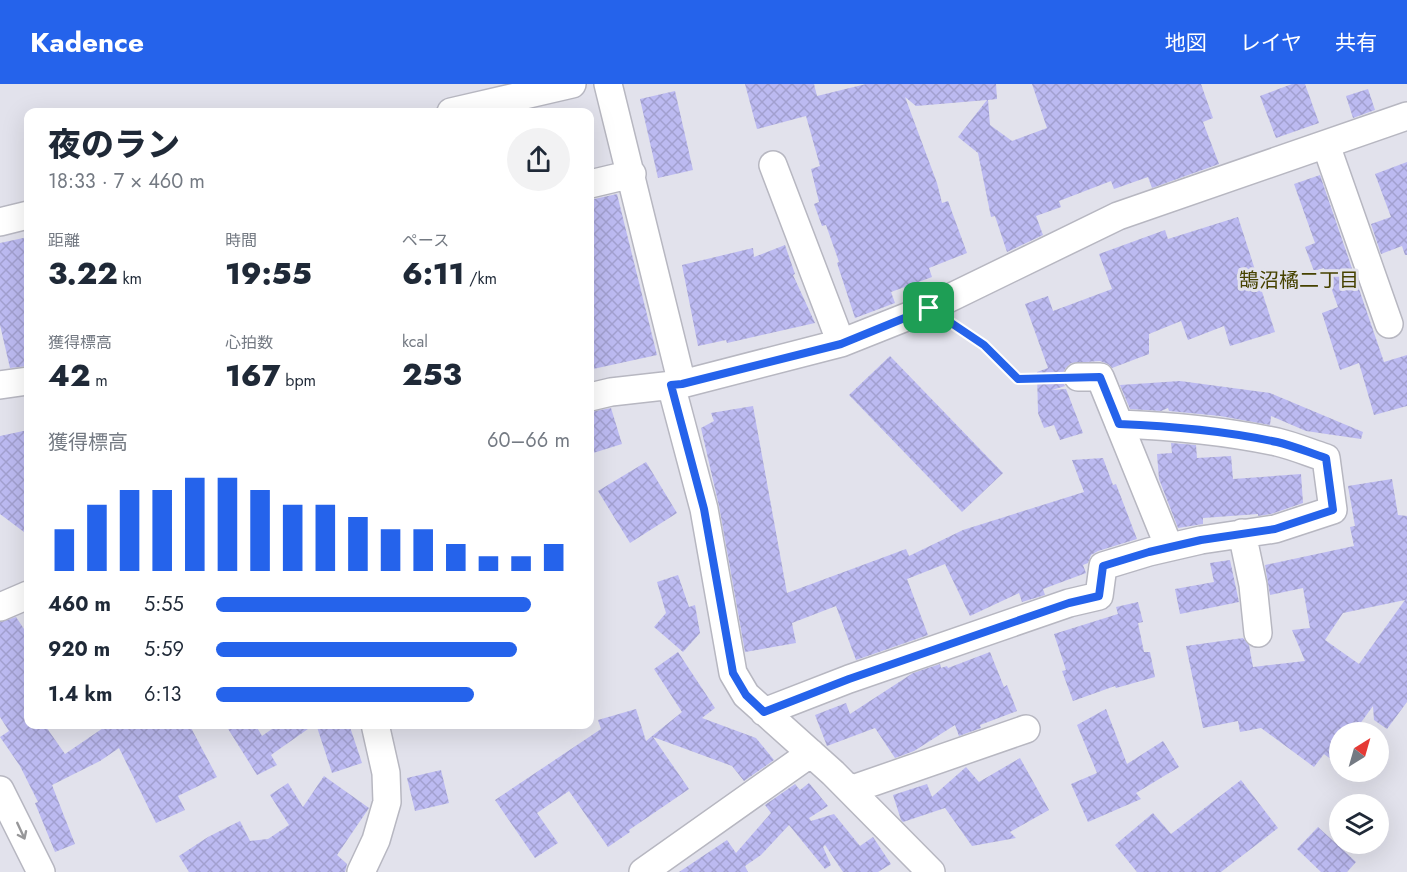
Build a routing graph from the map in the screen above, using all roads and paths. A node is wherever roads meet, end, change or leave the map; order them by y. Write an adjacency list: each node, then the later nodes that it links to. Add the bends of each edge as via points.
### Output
1 (572, 84): 3 (street)
2 (608, 84): 7 (street)
3 (468, 108)
4 (1407, 116): 5 (street)
5 (1326, 145): 11 (street, via 1118,216); 12 (street)
6 (773, 165): 13 (street)
7 (632, 174): 8 (street); 16 (street)
8 (594, 183)
9 (24, 216): 10 (street)
10 (0, 222)
11 (935, 312): 13 (street); 14 (path, via 984,345 1018,379)
12 (1389, 324)
13 (841, 344): 16 (street)
14 (1078, 377): 19 (street, via 1100,377)
15 (24, 382): 17 (street)
16 (676, 385): 18 (street); 25 (street, via 704,509 733,673 746,695)
17 (0, 386)
18 (594, 396)
19 (1119, 424): 20 (street, via 1228,434 1280,443 1326,458 1333,510 1275,529); 21 (street)
20 (1242, 533): 21 (street); 24 (street)
21 (1169, 547): 25 (street, via 1103,566 1099,596 860,675)
22 (24, 597): 23 (street)
23 (0, 607)
24 (1258, 633)
25 (764, 712): 28 (street)
26 (376, 729): 32 (street, via 386,773 387,802)
27 (1026, 729): 30 (street)
28 (811, 753): 30 (street); 33 (street)
29 (0, 790): 31 (street, one-way to 31)
30 (850, 790): 34 (street)
31 (41, 872)
32 (361, 872)
33 (643, 872)
34 (931, 872)

